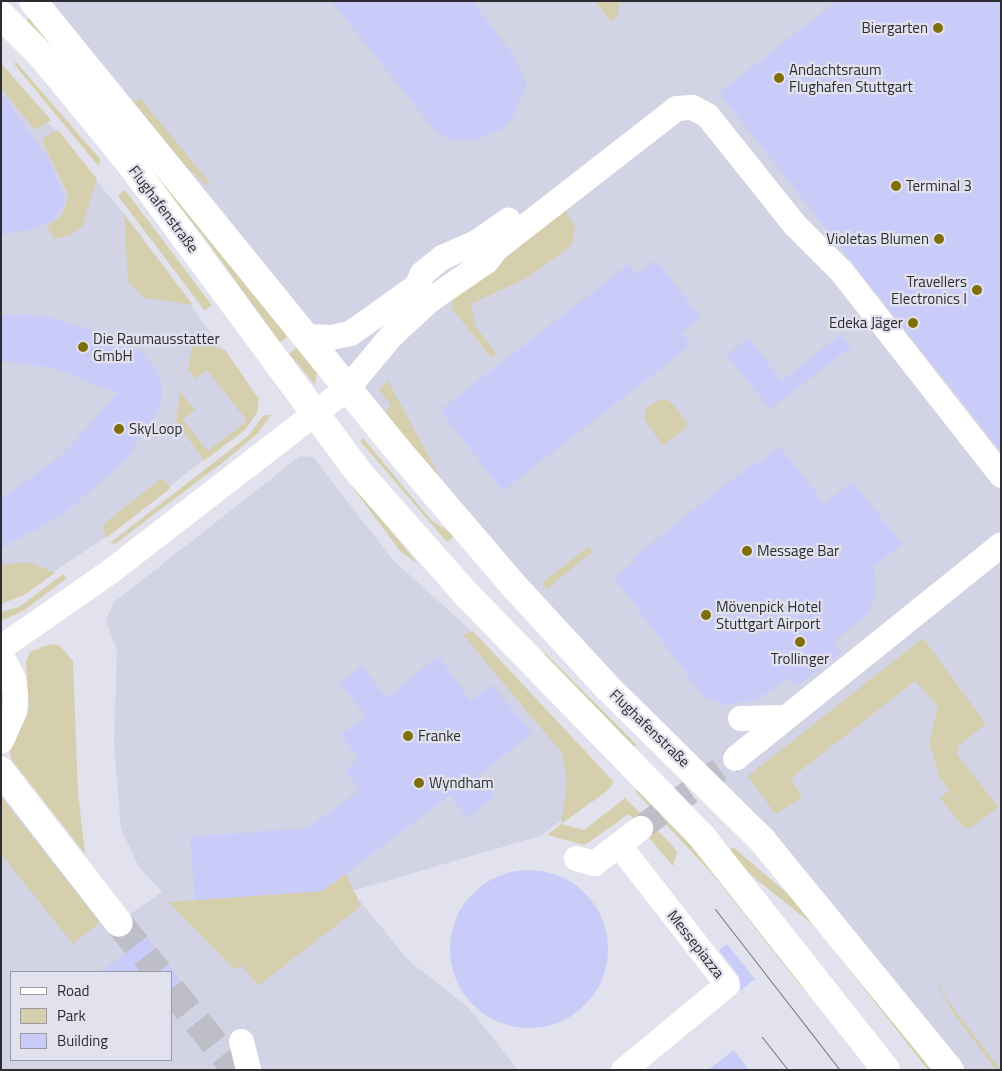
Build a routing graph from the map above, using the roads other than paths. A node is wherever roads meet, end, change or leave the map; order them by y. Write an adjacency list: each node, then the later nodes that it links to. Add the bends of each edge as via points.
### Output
1 (33, 1): 5 (main road, Flughafenstraße)
2 (1, 15): 7 (main road, Flughafenstraße, via 42,56 132,166)
3 (534, 218): 4 (street, via 459,282); 4 (street, via 514,215 481,239 442,257 422,273); 8 (street, via 669,112 684,107 701,110 794,224 841,270)
4 (426, 290): 5 (street, via 350,333 331,337); 6 (street)
5 (305, 336): 6 (main road, Flughafenstraße)
6 (347, 388): 7 (street); 25 (main road, Flughafenstraße, via 514,586 795,877)
7 (315, 413): 10 (street, via 110,571); 24 (main road, Flughafenstraße, via 360,474 468,596 703,838)
8 (1001, 475)
9 (1001, 544): 12 (street)
10 (1, 647)
11 (1, 655): 14 (street, via 13,679 15,695 14,711)
12 (785, 717): 13 (street); 15 (street)
13 (740, 718)
14 (1, 740)
15 (735, 758)
16 (1, 771): 20 (main road)
17 (640, 828): 18 (street)
18 (618, 844): 19 (street, via 594,863); 23 (street, Messepiazza, via 727,984)
19 (576, 858)
20 (119, 923)
21 (242, 1041): 22 (street)
22 (248, 1070)
23 (623, 1070)
24 (886, 1070)
25 (950, 1070)

